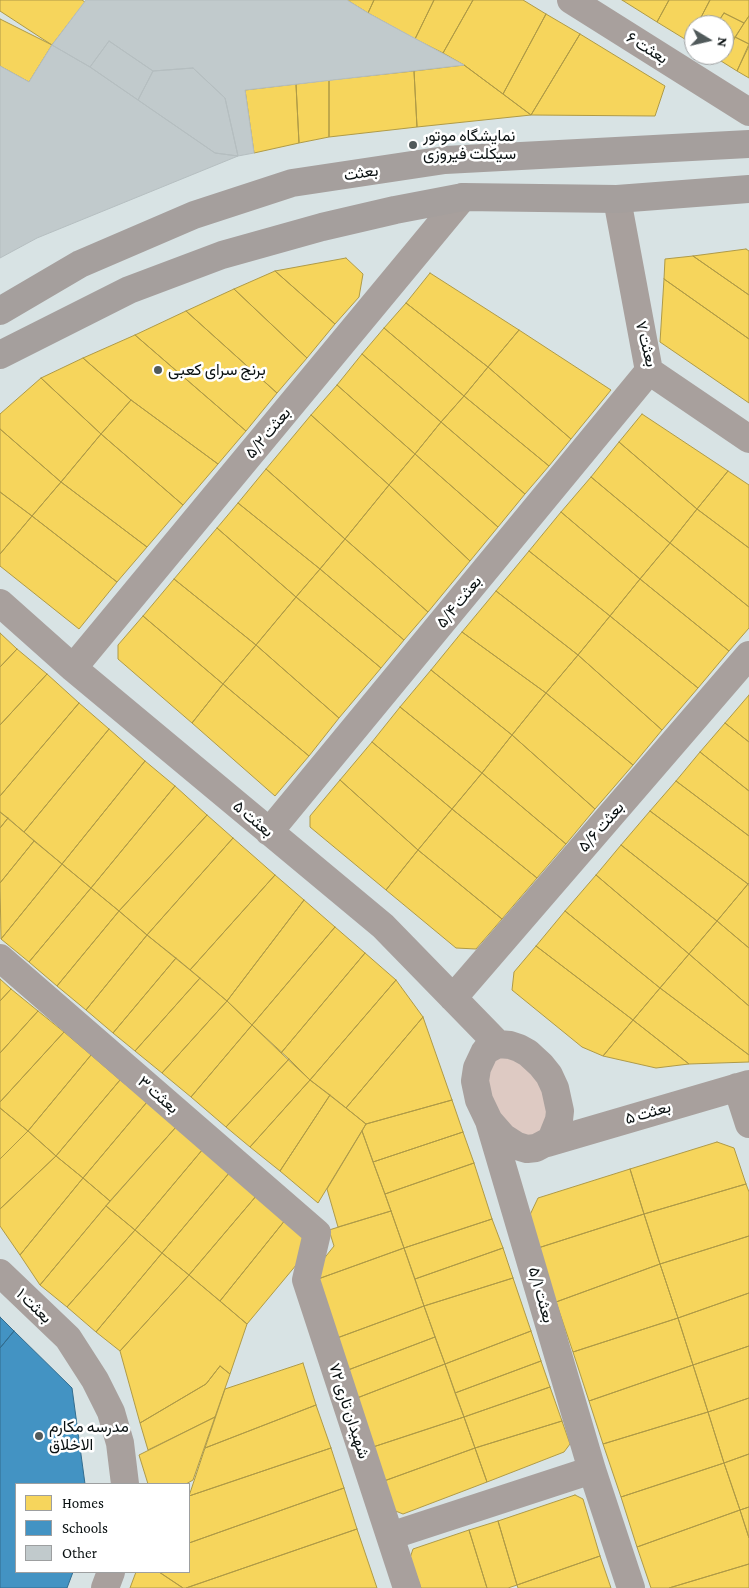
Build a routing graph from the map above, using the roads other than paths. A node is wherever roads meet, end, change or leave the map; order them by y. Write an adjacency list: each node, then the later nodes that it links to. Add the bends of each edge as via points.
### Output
1 (571, 0): 2 (street, بعثت ۶)
2 (745, 101)
3 (749, 144): 7 (main road, بعثت, via 445,160 292,183 194,215 80,264)
4 (749, 189): 6 (main road)
5 (463, 197): 6 (main road); 8 (main road, via 322,227 222,255 130,290); 13 (street, بعثت ۵/۲)
6 (617, 199): 9 (street, بعثت ۷)
7 (0, 311)
8 (0, 355)
9 (649, 371): 10 (street, بعثت ۷); 14 (street, بعثت ۵/۴)
10 (749, 439)
11 (0, 603): 13 (street, بعثت ۵)
12 (749, 655): 16 (street, بعثت ۵/۶)
13 (73, 668): 14 (street, بعثت ۵)
14 (269, 832): 16 (street, بعثت ۵, via 382,926)
15 (0, 958): 22 (street, بعثت ۳)
16 (453, 998): 17 (street, بعثت ۵)
17 (498, 1044): 19 (street, via 486,1051 477,1068 475,1081 479,1100); 21 (street, via 528,1053 541,1065 555,1088 559,1120)
18 (743, 1085): 20 (street); 21 (street, بعثت ۵)
19 (489, 1120): 21 (street, via 502,1137 517,1146 527,1149); 24 (street, بعثت ۵/۱)
20 (749, 1124)
21 (547, 1143)
22 (317, 1233): 26 (street, شهیدان تاری ۷۲, via 306,1280)
23 (0, 1273): 25 (street, بعثت ۱, via 68,1338 95,1380 111,1412 120,1443)
24 (592, 1470): 26 (street); 30 (street, بعثت ۵/۱)
25 (125, 1483)
26 (390, 1536): 29 (street, شهیدان تاری ۷۲)
27 (111, 1573): 28 (street)
28 (105, 1588)
29 (407, 1588)
30 (631, 1588)

